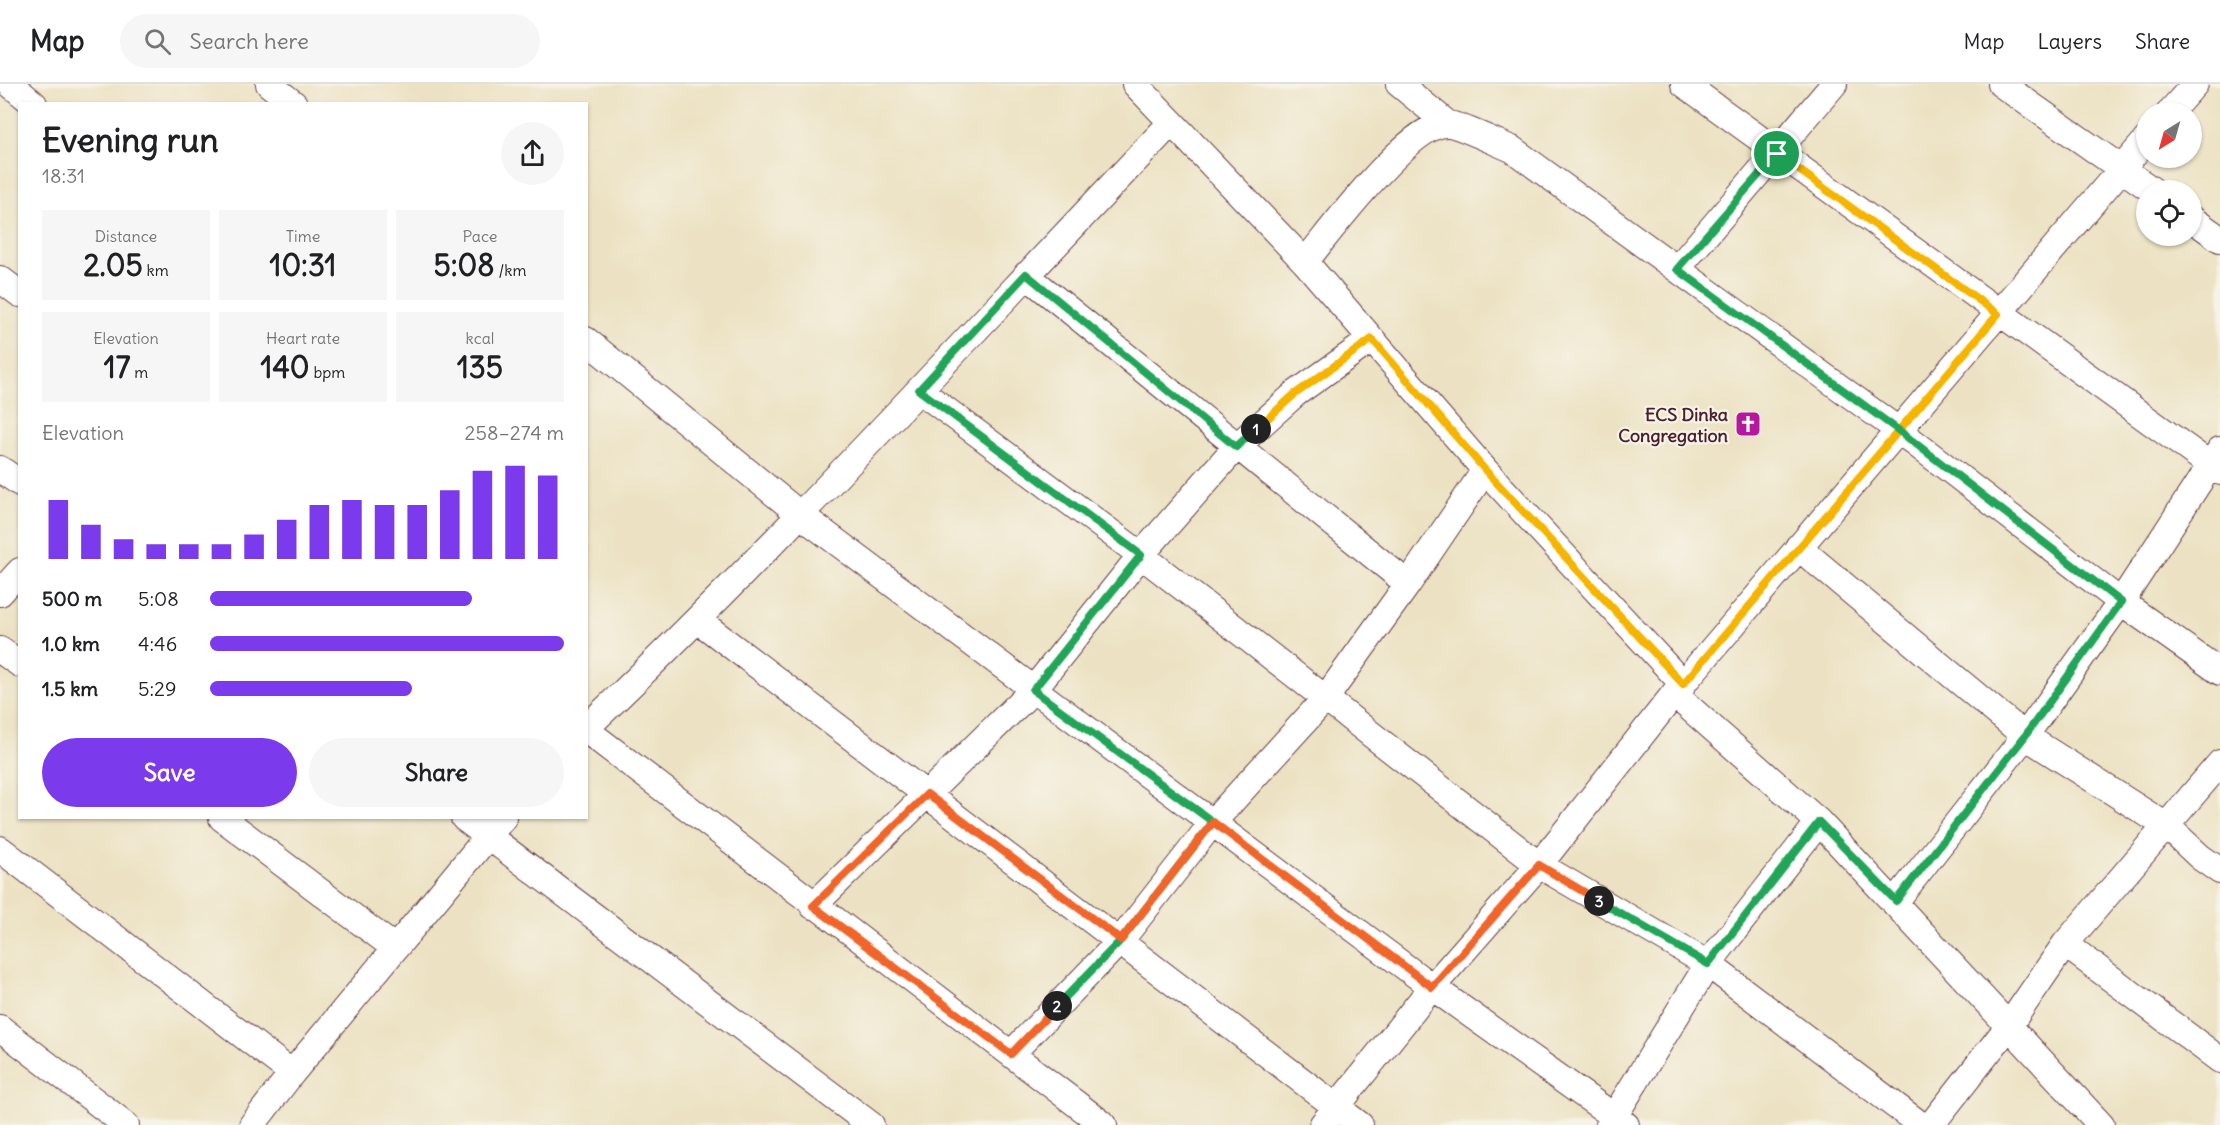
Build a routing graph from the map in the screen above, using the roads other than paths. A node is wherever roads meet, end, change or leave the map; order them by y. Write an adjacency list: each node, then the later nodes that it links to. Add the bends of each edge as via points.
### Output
1 (10, 84): 9 (street)
2 (269, 84): 10 (street)
3 (1135, 84): 12 (street)
4 (1399, 84): 13 (street)
5 (1684, 84): 15 (street)
6 (1834, 84): 15 (street)
7 (2001, 84): 16 (street)
8 (2195, 84): 11 (street)
9 (32, 102)
10 (292, 102)
11 (2179, 102)
12 (1171, 123): 20 (street); 22 (street)
13 (1448, 124): 20 (street, via 1424,132 1402,150); 21 (street, via 1512,149)
14 (2136, 152): 16 (street)
15 (1777, 154): 21 (street); 25 (street)
16 (2121, 169): 17 (street); 25 (street)
17 (2137, 180)
18 (2202, 226): 19 (street)
19 (2220, 239)
20 (1305, 262): 26 (street)
21 (1677, 269): 29 (street)
22 (1026, 274): 28 (street); 30 (street)
23 (0, 279): 24 (street)
24 (18, 292)
25 (1998, 314): 29 (street); 31 (street)
26 (1372, 339): 30 (street, via 1295,394); 33 (street)
27 (588, 342): 35 (street)
28 (919, 390): 35 (street); 37 (street)
29 (1898, 430): 36 (street); 41 (street)
30 (1236, 447): 37 (street); 39 (street)
31 (2217, 462): 41 (street)
32 (0, 468): 34 (street)
33 (1485, 470): 39 (street); 46 (street)
34 (18, 482)
35 (802, 516): 42 (street); 47 (street)
36 (1798, 548): 46 (street); 51 (street)
37 (1141, 555): 47 (street); 48 (street)
38 (18, 573): 40 (street)
39 (1408, 584): 48 (street)
40 (0, 593)
41 (2121, 602): 45 (street); 51 (street)
42 (699, 621): 49 (street); 53 (street)
43 (0, 650): 44 (street)
44 (18, 663)
45 (2220, 672)
46 (1679, 689): 57 (street); 61 (street)
47 (1033, 690): 53 (street); 56 (street)
48 (1325, 699): 56 (street); 61 (street)
49 (588, 727)
50 (588, 731): 64 (street)
51 (2025, 736): 59 (street); 63 (street)
52 (2220, 764): 59 (street)
53 (927, 794): 64 (street); 65 (street)
54 (223, 819): 67 (street)
55 (468, 819): 58 (street)
56 (1213, 822): 65 (street); 69 (street)
57 (1819, 822): 63 (street); 68 (street)
58 (495, 826): 67 (street); 79 (street)
59 (2168, 827): 62 (street); 66 (street)
60 (0, 849): 74 (street)
61 (1539, 865): 68 (street); 69 (street)
62 (2220, 871)
63 (1896, 901): 70 (street)
64 (813, 906): 72 (street)
65 (1121, 940): 72 (street); 75 (street)
66 (2065, 944): 70 (street); 73 (street)
67 (395, 948): 74 (street)
68 (1708, 964): 76 (street); 82 (street)
69 (1432, 987): 75 (street); 76 (street)
70 (2008, 1027): 83 (street); 84 (street)
71 (0, 1028): 77 (street)
72 (1011, 1054): 80 (street)
73 (2220, 1060)
74 (292, 1072): 78 (street)
75 (1330, 1116): 81 (street)
76 (1616, 1122)
77 (126, 1125)
78 (252, 1125)
79 (871, 1125)
80 (1104, 1125)
81 (1360, 1125)
82 (1921, 1125)
83 (1931, 1125)
84 (2101, 1125)

